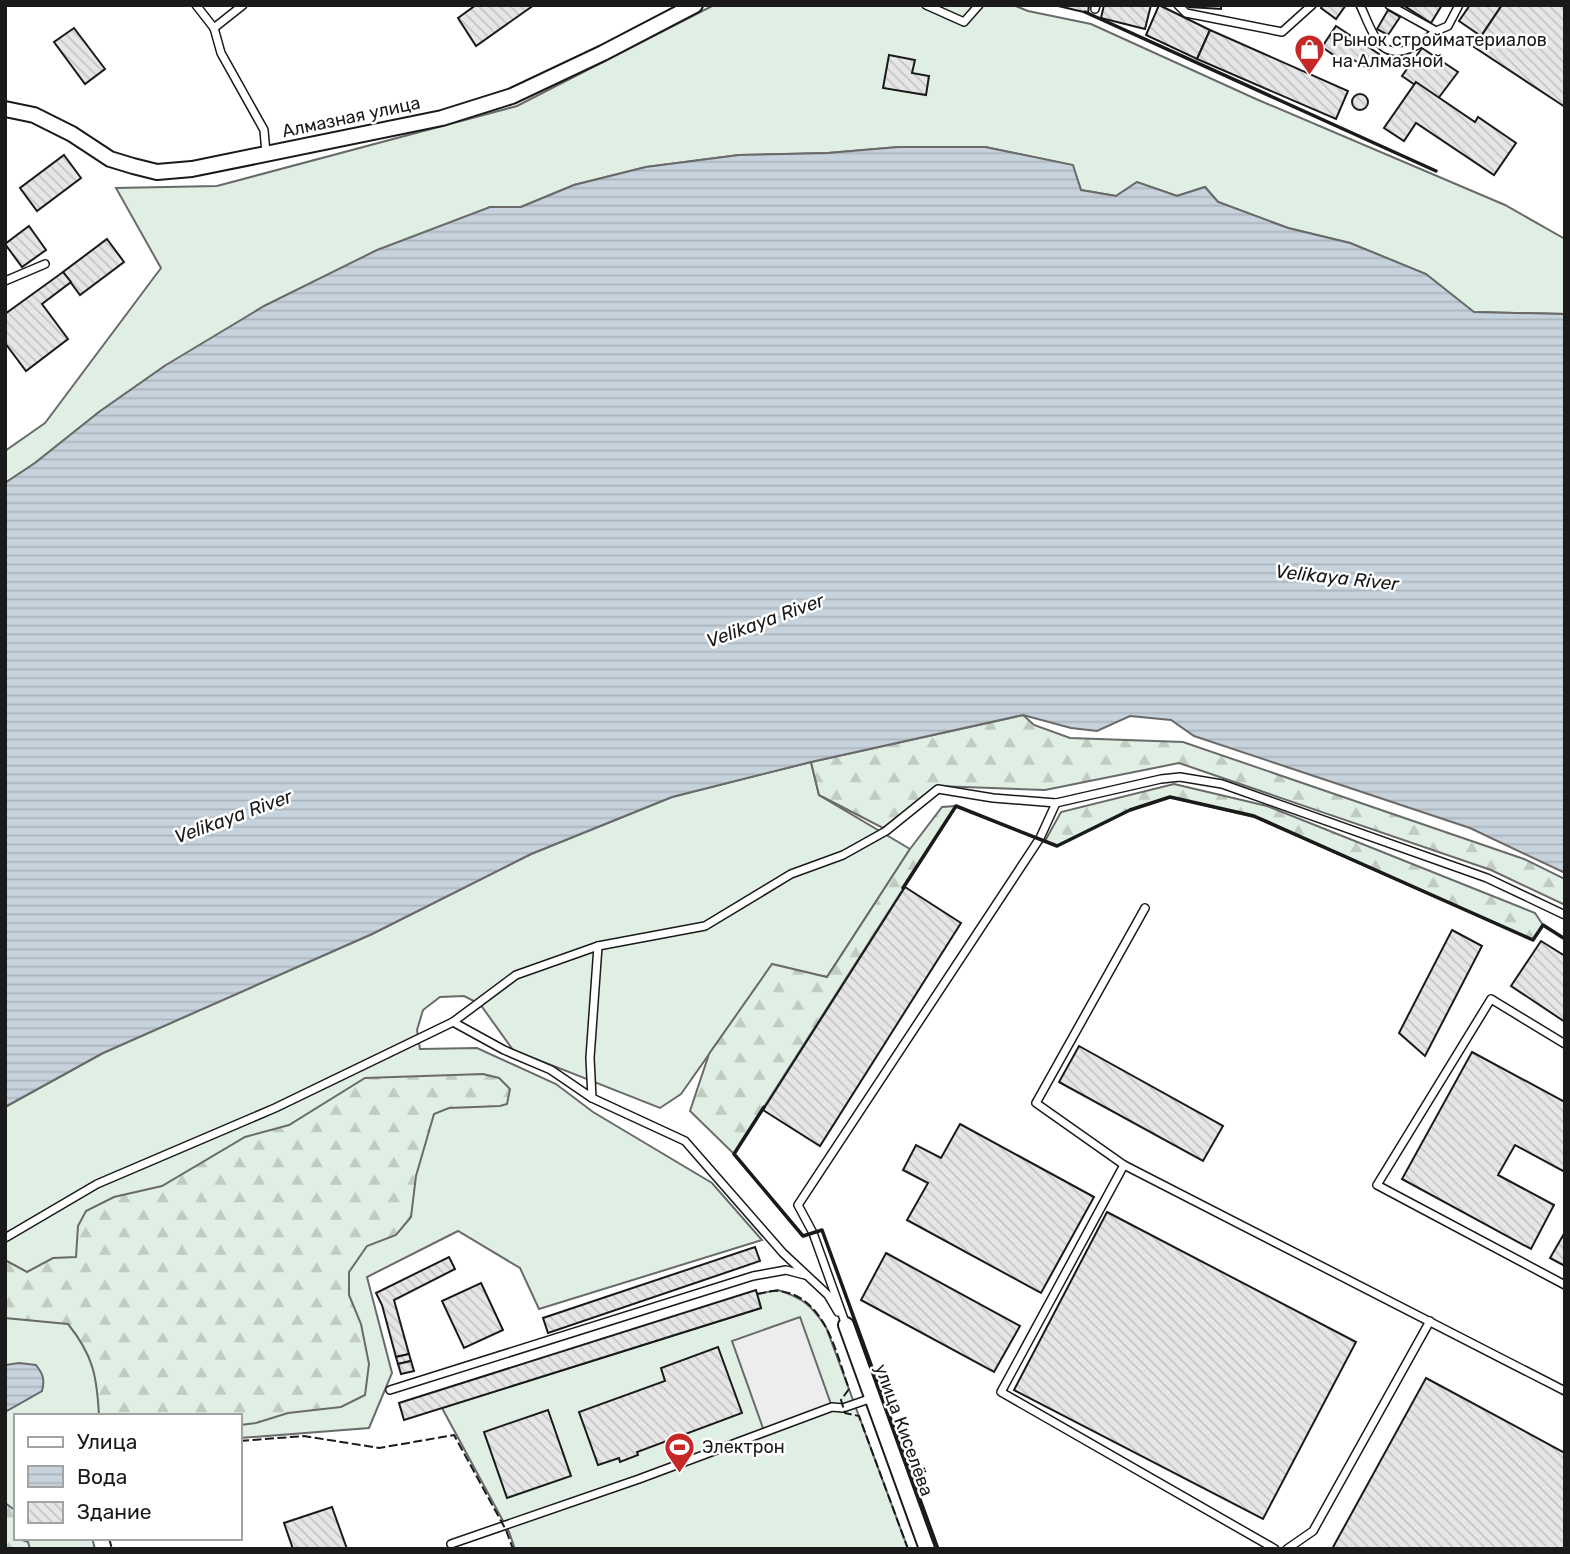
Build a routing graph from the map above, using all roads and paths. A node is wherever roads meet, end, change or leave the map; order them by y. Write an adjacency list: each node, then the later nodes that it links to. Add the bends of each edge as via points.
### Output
1 (196, 5): 11 (lane)
2 (243, 5): 11 (lane)
3 (695, 5): 14 (street, Алмазная улица, via 512,96 442,118)
4 (926, 5): 5 (lane, via 964,22)
5 (979, 5)
6 (1178, 5): 7 (lane, via 1186,13 1282,32)
7 (1312, 5)
8 (1360, 5): 12 (lane, via 1381,45 1394,52 1420,46)
9 (1389, 5): 12 (lane)
10 (1459, 5): 12 (lane, via 1448,26)
11 (214, 28): 14 (lane, via 220,53 264,130)
12 (1436, 31)
13 (5, 109): 14 (street, Алмазная улица, via 34,116 72,134 110,159 157,172)
14 (266, 154)
15 (46, 264): 16 (lane)
16 (5, 281)
17 (1056, 803): 19 (lane, via 1161,779 1180,777 1222,784 1488,878); 20 (lane, via 993,799 939,789 886,831 843,855 791,874 705,926); 29 (lane, via 1040,838 798,1205 813,1233)
18 (1145, 908): 24 (lane, via 1036,1103)
19 (1565, 915)
20 (598, 946): 21 (lane, via 516,975); 23 (lane, via 590,1058)
21 (453, 1022): 23 (lane, via 551,1070); 25 (lane, via 275,1108 97,1184)
22 (1565, 1044): 27 (lane, via 1490,999 1377,1185)
23 (592, 1098): 26 (lane, via 685,1141 783,1253)
24 (1124, 1165): 28 (lane); 35 (lane, via 1000,1392)
25 (5, 1238)
26 (809, 1276): 29 (lane, via 828,1295); 30 (lane, via 786,1270 753,1276)
27 (1565, 1285)
28 (1430, 1321): 31 (lane); 36 (lane, via 1313,1531)
29 (846, 1325): 32 (street, улица Киселёва)
30 (390, 1390)
31 (1565, 1391)
32 (872, 1398): 33 (lane, via 809,1415); 34 (street, улица Киселёва)
33 (451, 1545)
34 (927, 1549)
35 (1275, 1549)
36 (1287, 1549)

